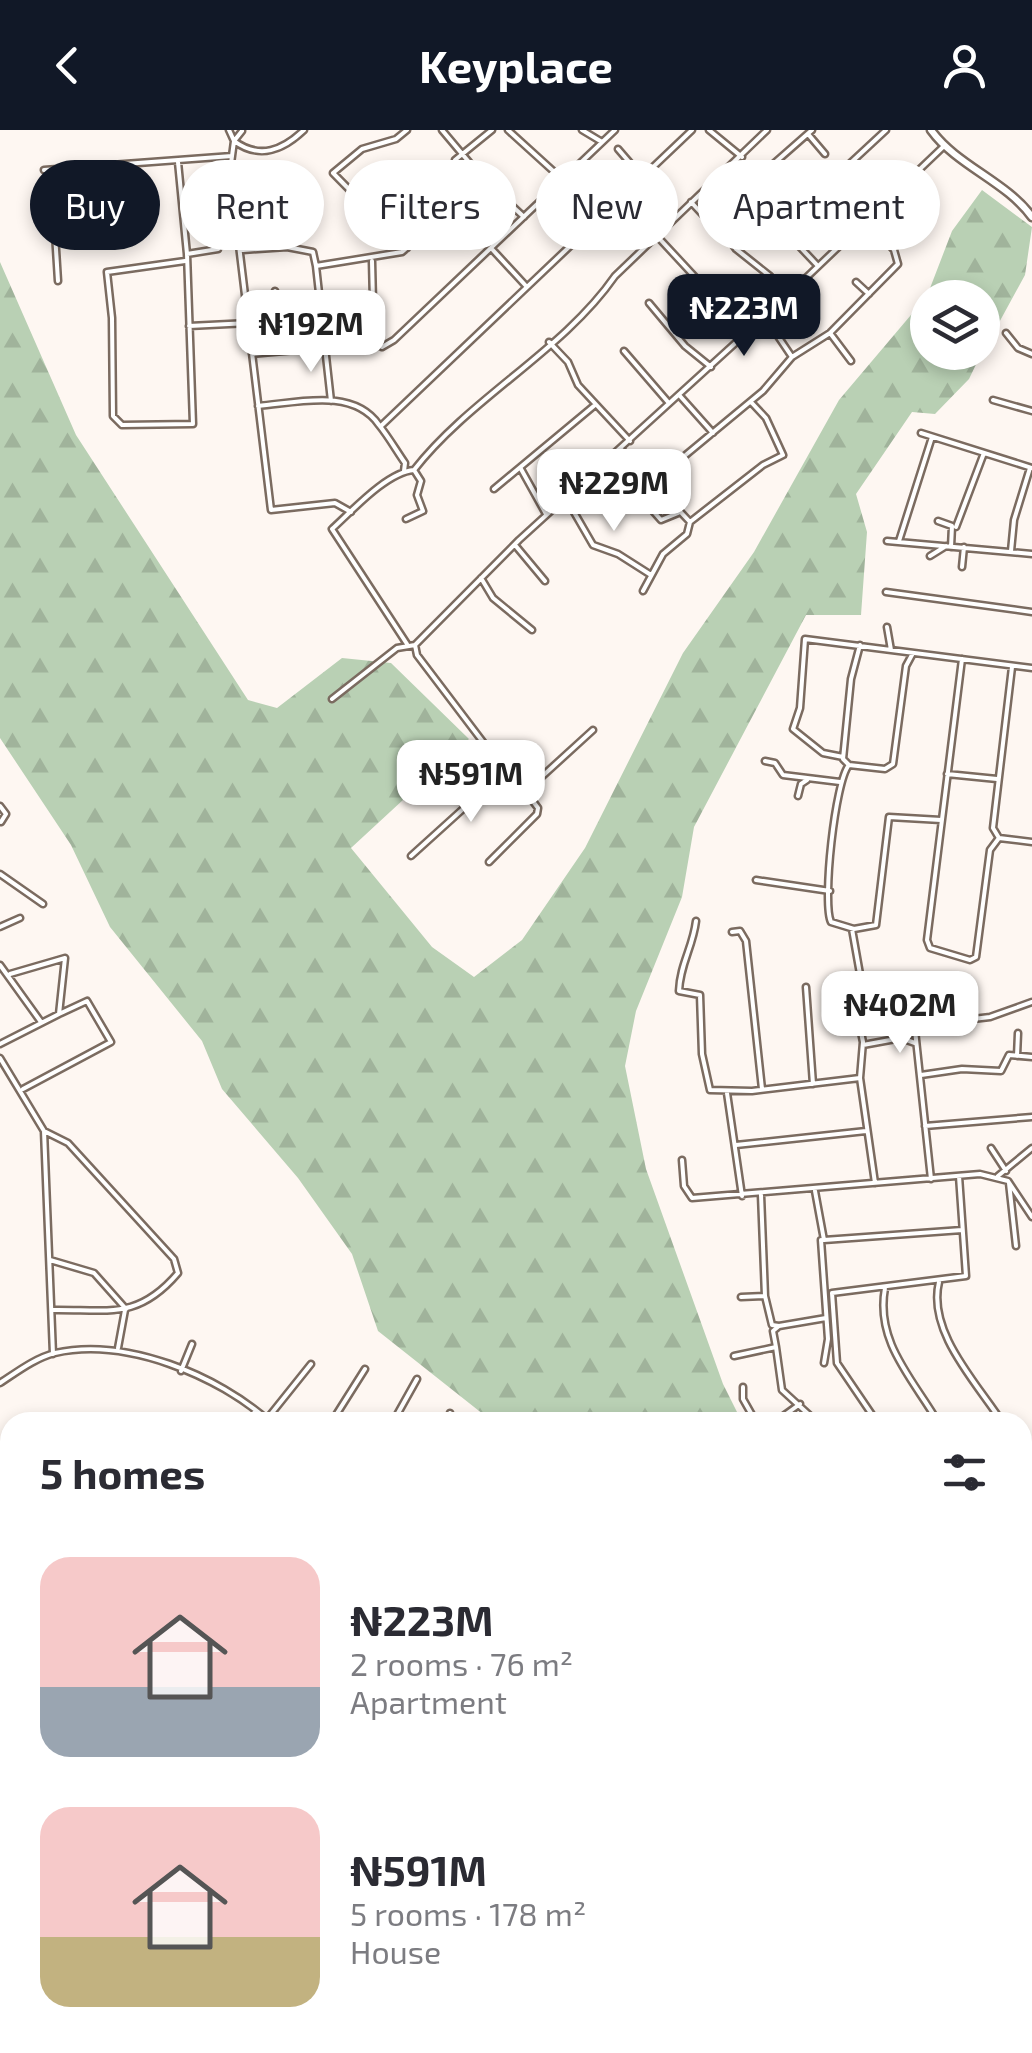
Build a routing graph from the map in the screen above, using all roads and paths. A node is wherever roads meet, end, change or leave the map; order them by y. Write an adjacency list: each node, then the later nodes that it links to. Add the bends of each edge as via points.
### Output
1 (229, 130): 17 (street)
2 (304, 130): 20 (street, via 282,149)
3 (407, 130): 26 (street)
4 (442, 130): 22 (street)
5 (492, 130): 22 (street)
6 (508, 130): 29 (street)
7 (582, 130): 18 (street)
8 (616, 130): 18 (street)
9 (692, 130): 32 (street)
10 (708, 130): 25 (street)
11 (767, 130): 25 (street)
12 (886, 130): 34 (street)
13 (942, 130): 15 (street)
14 (810, 131): 24 (street); 33 (street)
15 (932, 131): 19 (street)
16 (242, 132): 17 (street)
17 (234, 141): 20 (street); 23 (street)
18 (602, 142): 30 (street)
19 (943, 147): 35 (street); 46 (street)
20 (244, 148): 23 (street)
21 (618, 149): 31 (street)
22 (463, 153): 27 (street); 28 (street)
23 (234, 154): 36 (street); 68 (street, via 234,222)
24 (825, 154)
25 (742, 156): 40 (street)
26 (349, 160)
27 (455, 160)
28 (468, 160)
29 (541, 160)
30 (583, 160)
31 (627, 160)
32 (661, 160)
33 (779, 160)
34 (854, 160)
35 (931, 160)
36 (178, 162): 37 (street); 61 (street)
37 (160, 163)
38 (344, 164): 39 (street, via 333,173)
39 (344, 184)
40 (691, 202): 43 (street); 44 (street)
41 (536, 206): 45 (street)
42 (516, 210): 45 (street)
43 (698, 210)
44 (678, 215)
45 (524, 217): 47 (street)
46 (1032, 217)
47 (516, 225)
48 (56, 250): 67 (street)
49 (212, 250): 61 (street)
50 (303, 250): 64 (street, via 313,252)
51 (402, 250): 63 (street)
52 (489, 250): 87 (street, via 394,340 382,347)
53 (493, 250): 70 (street)
54 (567, 250): 70 (street)
55 (642, 250): 86 (street)
56 (670, 250): 83 (street)
57 (737, 250): 73 (street)
58 (803, 250): 65 (street)
59 (835, 250): 65 (street)
60 (891, 250): 72 (street, via 899,261)
61 (187, 254): 62 (street)
62 (184, 261): 80 (street); 80 (street, via 107,272 113,416 122,426 193,424)
63 (372, 261): 64 (street); 87 (street)
64 (316, 266): 74 (street)
65 (818, 266): 73 (street)
66 (236, 276): 68 (street)
67 (58, 281)
68 (244, 281): 76 (street)
69 (856, 282): 72 (street)
70 (527, 287): 103 (street)
71 (275, 290): 75 (street)
72 (869, 294): 84 (street)
73 (786, 297): 78 (street)
74 (320, 298): 75 (street); 88 (street)
75 (272, 302): 76 (street)
76 (245, 304): 79 (street)
77 (649, 304): 81 (street)
78 (765, 317): 83 (street); 92 (street)
79 (249, 323): 80 (street); 90 (street)
80 (189, 326)
81 (671, 330): 82 (street); 94 (street)
82 (664, 333)
83 (747, 333): 94 (street)
84 (830, 333): 92 (street); 93 (street)
85 (1006, 333): 91 (street)
86 (549, 342): 100 (street); 113 (street, via 477,403)
87 (374, 343): 88 (street)
88 (325, 345): 90 (street); 96 (street)
89 (624, 351): 98 (street)
90 (252, 354): 101 (street)
91 (1032, 354)
92 (792, 357): 99 (street)
93 (851, 361)
94 (711, 367): 95 (street)
95 (678, 394): 98 (street); 104 (street)
96 (331, 400): 101 (street); 103 (street, via 346,400)
97 (992, 400): 102 (street)
98 (668, 402): 107 (street)
99 (751, 402): 104 (street); 123 (street, via 783,456)
100 (595, 405): 107 (street); 112 (street)
101 (257, 406): 118 (street, via 271,510 334,503)
102 (1032, 411)
103 (381, 426): 114 (street)
104 (714, 433): 110 (street)
105 (920, 433): 106 (street)
106 (932, 437): 109 (street); 126 (street)
107 (630, 441): 108 (street)
108 (621, 448): 115 (street); 117 (street)
109 (984, 453): 111 (street); 124 (street)
110 (670, 468)
111 (1031, 468): 130 (street)
112 (521, 469): 116 (street); 120 (street)
113 (414, 470): 114 (street); 121 (street, via 423,511)
114 (404, 471): 118 (street)
115 (654, 486): 119 (street); 119 (street, via 646,503 655,518)
116 (494, 489)
117 (566, 499): 120 (street); 134 (street, via 593,545)
118 (351, 512): 142 (street, via 332,535)
119 (678, 513): 123 (street)
120 (546, 515): 127 (street)
121 (406, 519)
122 (938, 520): 129 (street, via 952,526)
123 (690, 522): 134 (street)
124 (956, 526)
125 (887, 541): 126 (street)
126 (899, 541): 129 (street)
127 (516, 545): 135 (street); 136 (street)
128 (964, 546): 129 (street); 130 (street); 133 (street)
129 (949, 547): 132 (street)
130 (1011, 551): 131 (street)
131 (1032, 554)
132 (930, 556)
133 (962, 567)
134 (651, 575): 137 (street)
135 (481, 578): 141 (street); 144 (street)
136 (545, 581)
137 (642, 591)
138 (886, 592): 139 (street)
139 (1032, 612)
140 (886, 627): 145 (street)
141 (532, 630)
142 (407, 644): 144 (street); 150 (street)
143 (860, 644): 145 (street); 152 (street); 152 (street, via 808,638 802,645 793,729 826,754)
144 (415, 645): 155 (street)
145 (891, 650): 146 (street)
146 (912, 653): 147 (street); 154 (street, via 893,764)
147 (962, 659): 148 (street); 156 (street)
148 (1012, 666): 149 (street); 160 (street)
149 (1032, 668)
150 (332, 699)
151 (593, 730): 162 (street)
152 (843, 758): 154 (street)
153 (764, 761): 157 (street)
154 (849, 765): 161 (street)
155 (505, 771): 162 (street); 169 (street)
156 (947, 774): 160 (street); 165 (street)
157 (783, 775): 158 (street); 159 (street)
158 (809, 779): 161 (street); 163 (street)
159 (774, 780)
160 (999, 780): 167 (street, via 993,828)
161 (840, 782): 173 (street)
162 (522, 787): 170 (street, via 538,814)
163 (798, 796)
164 (0, 806): 166 (street)
165 (941, 820): 167 (street, via 927,940 937,951 976,957 990,850); 178 (street, via 889,817 878,921 873,929)
166 (2, 822)
167 (999, 838): 168 (street)
168 (1032, 842)
169 (412, 856)
170 (489, 862)
171 (0, 874): 174 (street)
172 (756, 880): 173 (street)
173 (830, 890): 178 (street, via 828,919)
174 (42, 904)
175 (20, 918): 177 (street)
176 (696, 921): 200 (street, via 679,990 700,996 708,1086)
177 (0, 927)
178 (852, 929): 191 (street)
179 (732, 932): 199 (street, via 740,931 746,941)
180 (0, 965): 181 (street)
181 (10, 974): 185 (street, via 62,956); 186 (street)
182 (897, 983): 187 (street, via 910,991)
183 (806, 988): 197 (street)
184 (1032, 1002): 187 (street, via 990,1017)
185 (59, 1014): 186 (street); 198 (street, via 87,1001 111,1042)
186 (41, 1022): 190 (street)
187 (913, 1026): 189 (street)
188 (1018, 1033): 192 (street)
189 (915, 1043): 191 (street, via 901,1038); 195 (street)
190 (0, 1044)
191 (863, 1045): 196 (street)
192 (1017, 1056): 193 (street); 195 (street, via 1007,1056 1001,1071)
193 (1032, 1057)
194 (0, 1058): 198 (street)
195 (922, 1075): 202 (street)
196 (860, 1078): 197 (street); 203 (street)
197 (813, 1084): 199 (street)
198 (22, 1089): 204 (street)
199 (762, 1089): 200 (street)
200 (727, 1092): 205 (street)
201 (1032, 1117): 202 (street)
202 (925, 1126): 212 (street)
203 (866, 1131): 205 (street); 214 (street)
204 (44, 1132): 224 (street); 230 (street, via 68,1143 176,1264 176,1277)
205 (736, 1144): 217 (street)
206 (991, 1148): 209 (street)
207 (1032, 1148): 209 (street)
208 (682, 1160): 217 (street, via 689,1196)
209 (1008, 1170): 211 (street); 213 (street)
210 (959, 1176): 211 (street); 212 (street); 221 (street)
211 (998, 1176): 213 (street)
212 (931, 1179): 214 (street)
213 (1009, 1182): 218 (street); 219 (street)
214 (874, 1183): 215 (street)
215 (814, 1190): 216 (street); 222 (street)
216 (761, 1195): 217 (street); 227 (street)
217 (742, 1196)
218 (1020, 1199): 219 (street); 220 (street)
219 (1010, 1200): 223 (street)
220 (1032, 1216)
221 (962, 1230): 222 (street); 225 (street, via 966,1276)
222 (822, 1238): 231 (street)
223 (1016, 1246)
224 (50, 1260): 229 (street); 230 (street, via 94,1273)
225 (938, 1282): 226 (street); 255 (street, via 944,1333)
226 (885, 1288): 253 (street, via 831,1297 837,1363); 254 (street, via 890,1346)
227 (765, 1296): 228 (street); 232 (street)
228 (741, 1297)
229 (52, 1310): 230 (street); 236 (street)
230 (126, 1310): 235 (street)
231 (826, 1318): 232 (street); 238 (street)
232 (774, 1327): 234 (street)
233 (192, 1344): 241 (street)
234 (776, 1348): 237 (street); 245 (street, via 782,1390)
235 (118, 1350): 236 (street); 241 (street)
236 (52, 1354): 243 (street)
237 (734, 1356)
238 (824, 1363)
239 (311, 1364): 247 (street)
240 (365, 1369): 248 (street)
241 (181, 1371): 246 (street)
242 (417, 1379): 249 (street)
243 (0, 1383)
244 (742, 1387): 250 (street)
245 (800, 1404): 251 (street); 252 (street)
246 (256, 1411)
247 (276, 1412)
248 (338, 1412)
249 (399, 1412)
250 (750, 1412)
251 (789, 1412)
252 (808, 1412)
253 (870, 1412)
254 (932, 1412)
255 (995, 1412)

